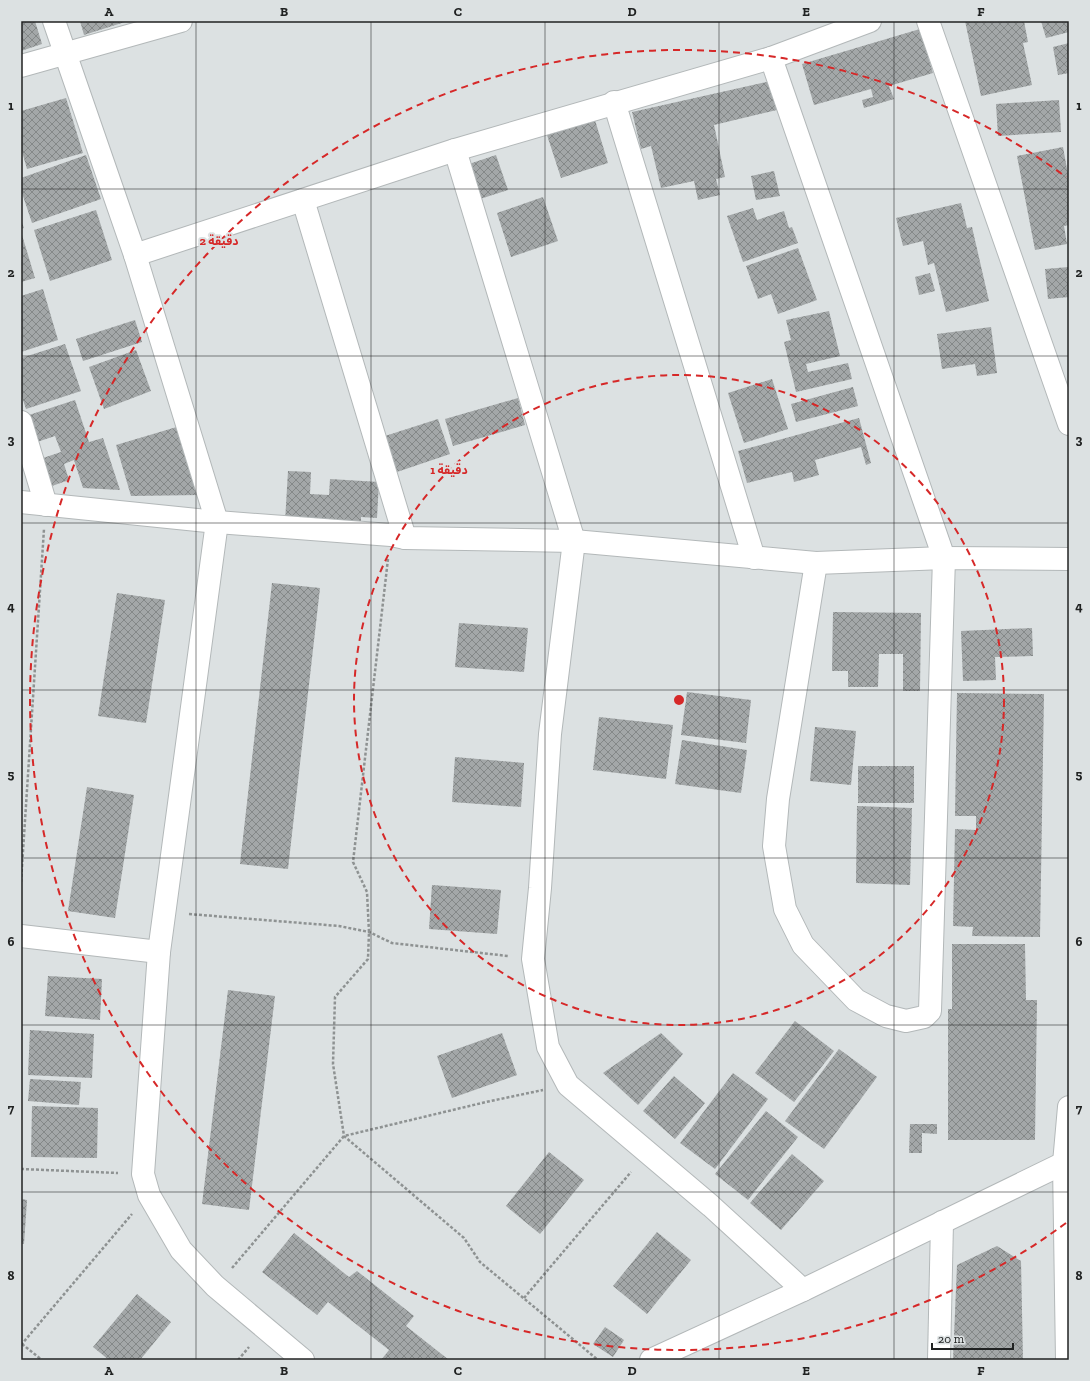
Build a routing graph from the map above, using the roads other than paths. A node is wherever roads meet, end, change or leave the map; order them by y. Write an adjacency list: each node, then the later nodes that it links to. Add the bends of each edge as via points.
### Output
1 (54, 21): 5 (street)
2 (181, 21): 5 (street)
3 (870, 21): 6 (street)
4 (928, 21): 13 (street)
5 (64, 53): 7 (street); 11 (street)
6 (771, 58): 8 (street); 20 (street)
7 (21, 66)
8 (614, 102): 9 (street); 19 (street)
9 (455, 150): 10 (street); 18 (street)
10 (302, 200): 11 (street); 17 (street)
11 (135, 256): 16 (street)
12 (21, 422): 15 (street)
13 (1069, 424)
14 (21, 502): 15 (street)
15 (46, 504): 16 (street)
16 (217, 522): 17 (street); 24 (street)
17 (398, 537): 18 (street)
18 (574, 541): 19 (street); 28 (street, via 550,734 540,888 532,958 548,1047 568,1085 711,1206)
19 (754, 558): 22 (street)
20 (944, 558): 21 (street); 22 (street); 22 (street, via 930,1011 924,1017 906,1021 886,1016 856,1000 803,945 785,909 781,889 774,846 778,799)
21 (1069, 559)
22 (816, 563)
23 (21, 936): 24 (street)
24 (159, 952): 29 (street, via 143,1174 149,1195 181,1250 216,1286)
25 (1069, 1107): 26 (street)
26 (1064, 1163): 27 (street); 32 (street)
27 (942, 1222): 28 (street); 31 (street)
28 (803, 1290): 30 (street)
29 (303, 1360)
30 (651, 1360)
31 (939, 1360)
32 (1067, 1360)

